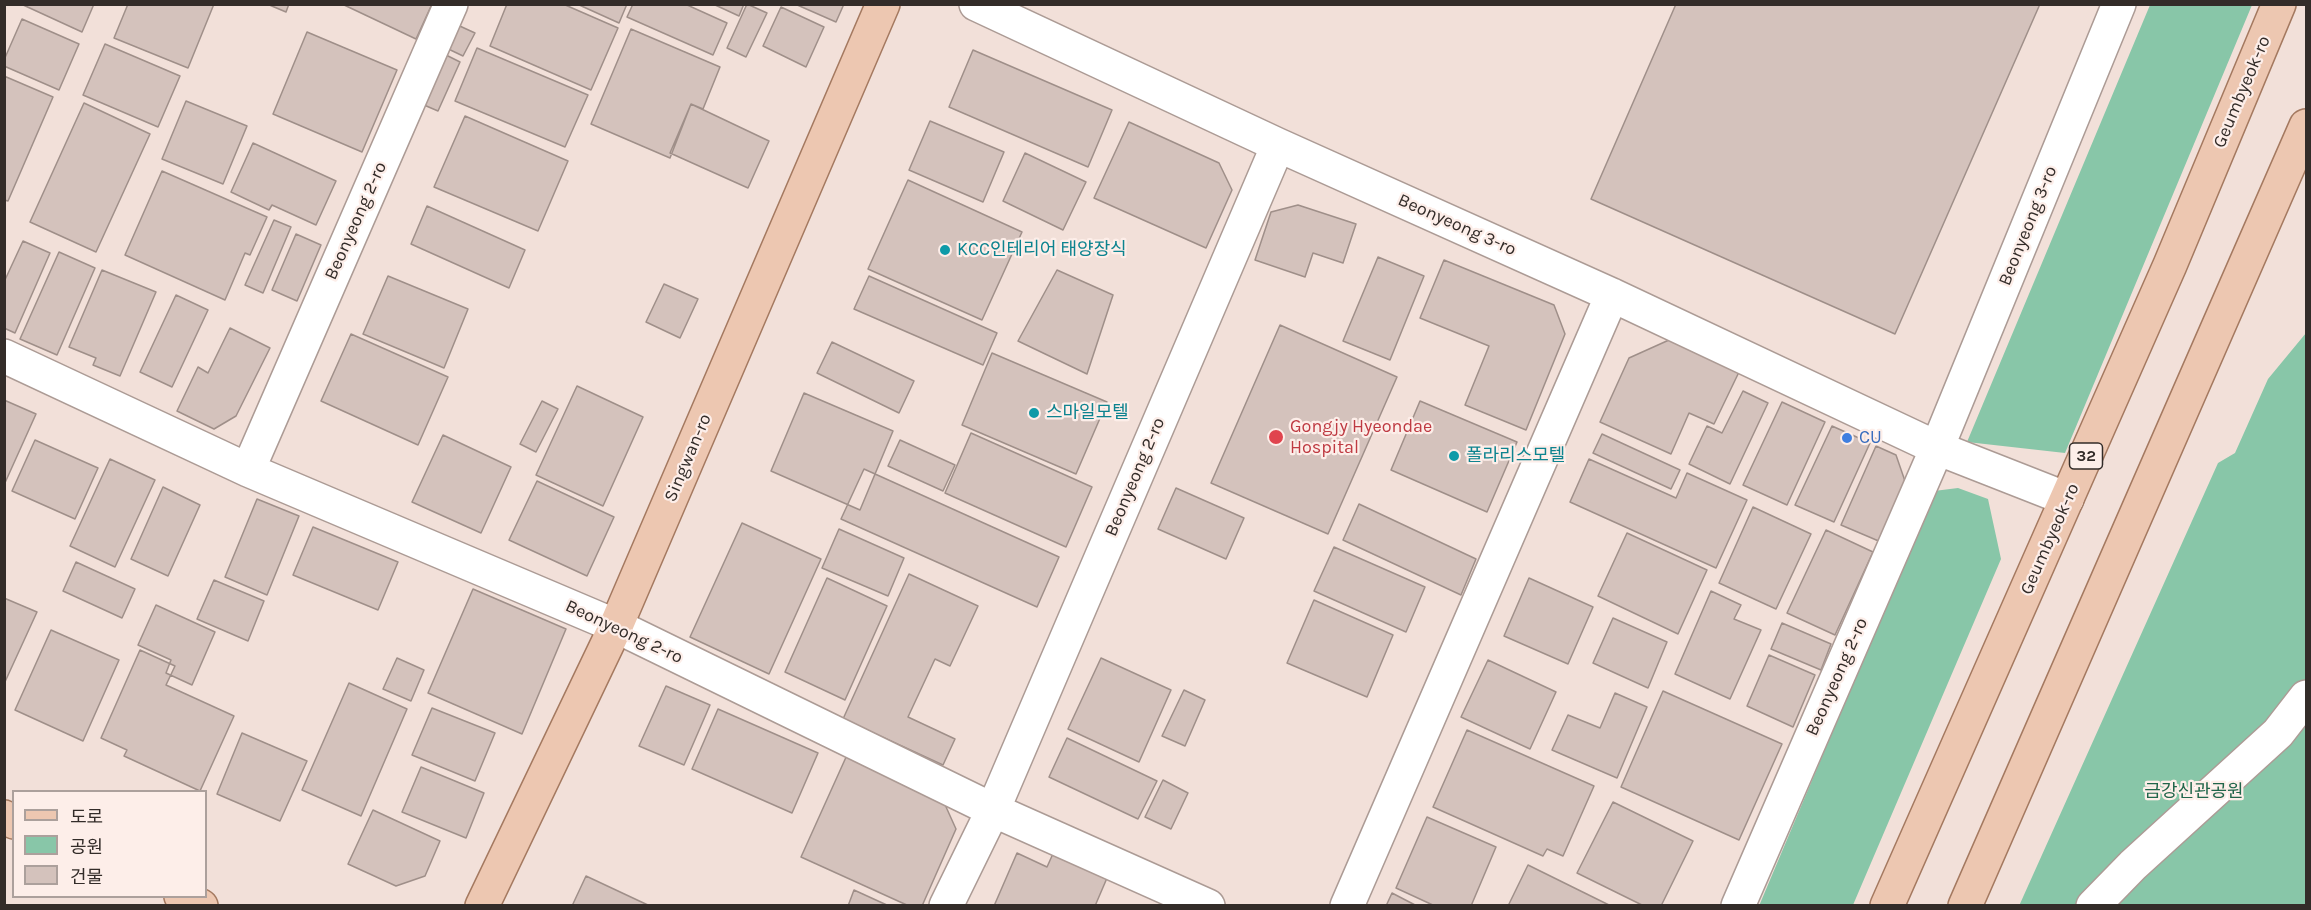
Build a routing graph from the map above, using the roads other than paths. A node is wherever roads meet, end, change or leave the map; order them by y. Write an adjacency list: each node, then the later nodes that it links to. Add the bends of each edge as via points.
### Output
1 (451, 4): 11 (street, Beonyeong 2-ro)
2 (883, 4): 13 (main road, Singwan-ro)
3 (976, 4): 7 (street, Beonyeong 3-ro)
4 (2119, 4): 10 (street, Beonyeong 3-ro)
5 (2279, 4): 12 (main road, Geumbyeok-ro / 32)
6 (2307, 126): 24 (main road)
7 (1278, 145): 8 (street, Beonyeong 3-ro); 15 (street, Beonyeong 2-ro)
8 (1612, 295): 10 (street, Beonyeong 3-ro); 21 (street)
9 (4, 356): 11 (street, Beonyeong 2-ro)
10 (1937, 448): 12 (street, Beonyeong 3-ro); 22 (street, Beonyeong 2-ro)
11 (248, 470): 13 (street, Beonyeong 2-ro)
12 (2067, 500): 23 (main road, Geumbyeok-ro / 32)
13 (616, 626): 15 (street, Beonyeong 2-ro); 18 (main road, Singwan-ro)
14 (2307, 697): 25 (street, via 2278,733)
15 (993, 810): 19 (street); 20 (street, Beonyeong 2-ro)
16 (183, 898): 17 (main road)
17 (201, 906)
18 (482, 906)
19 (946, 906)
20 (1208, 906)
21 (1347, 906)
22 (1737, 906)
23 (1887, 906)
24 (1965, 906)
25 (2093, 906)

